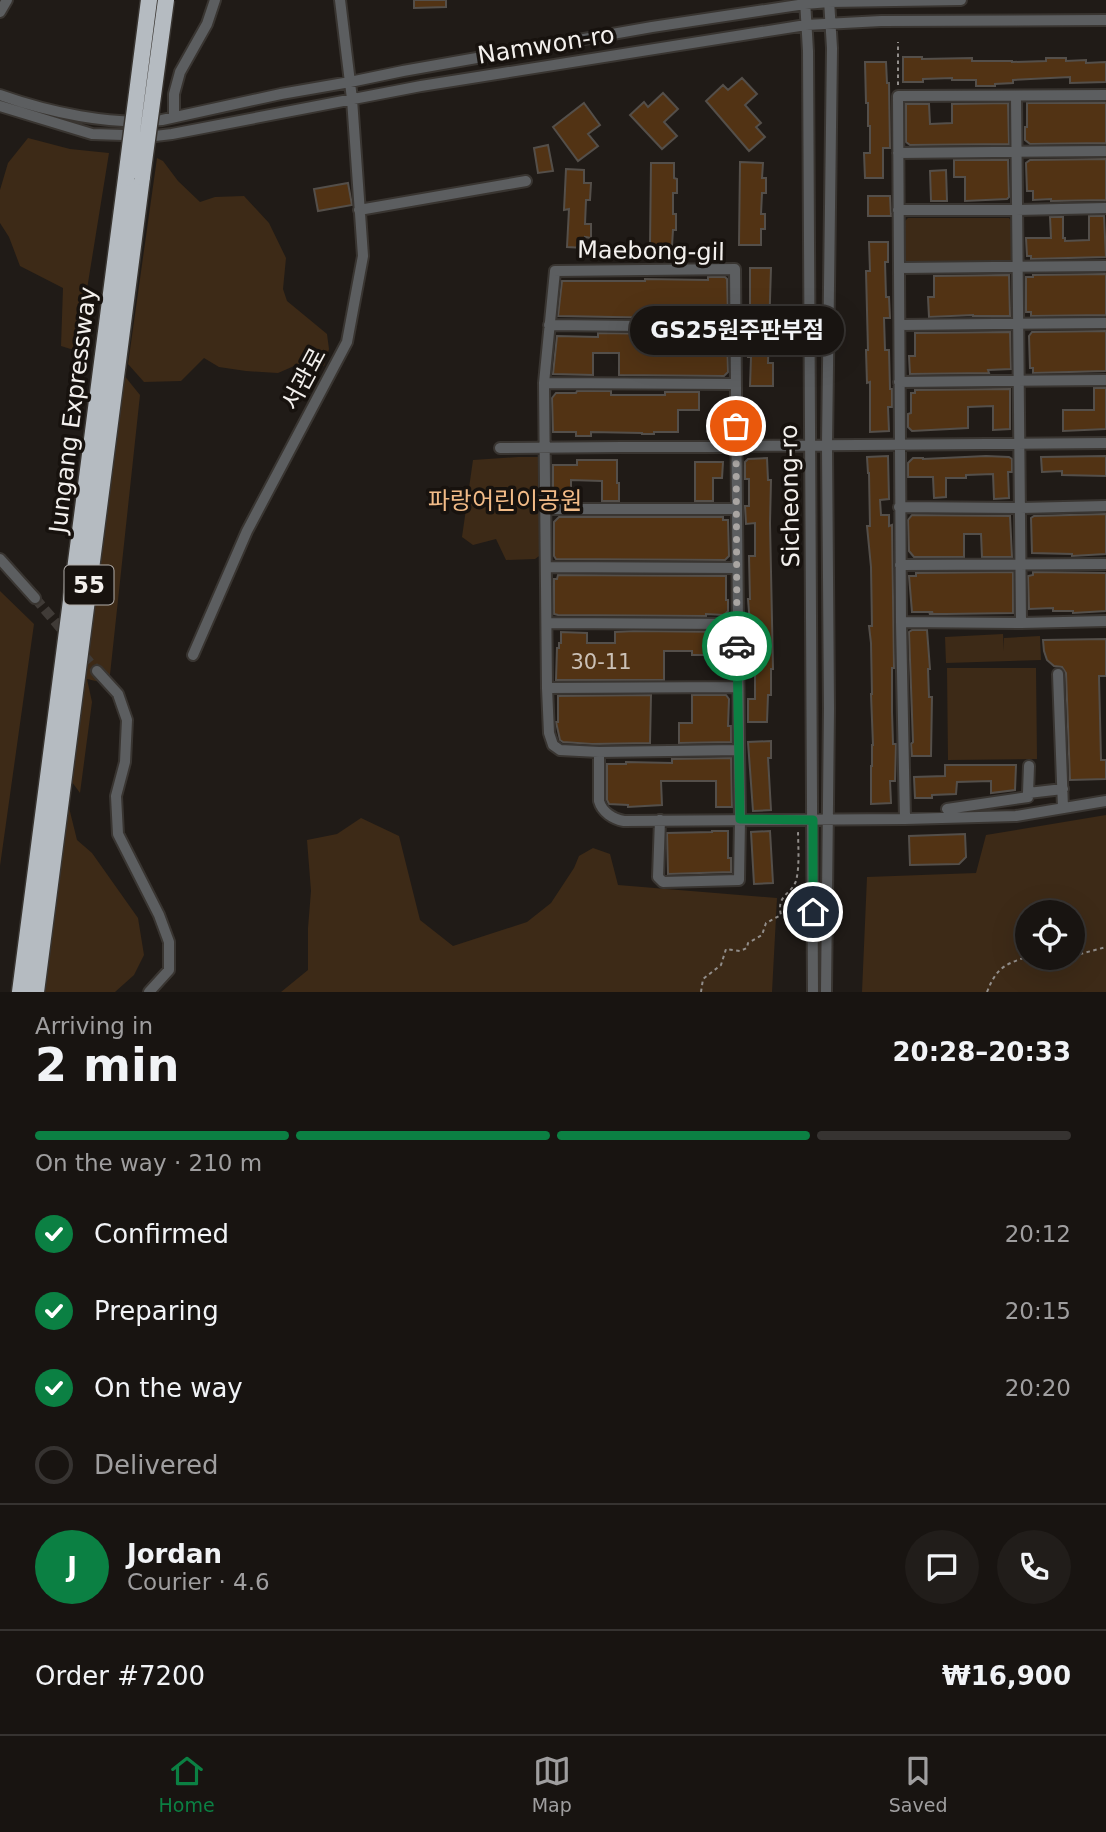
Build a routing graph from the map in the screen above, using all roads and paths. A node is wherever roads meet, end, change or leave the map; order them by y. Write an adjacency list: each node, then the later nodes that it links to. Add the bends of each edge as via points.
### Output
1 (7, 0): 9 (street)
2 (149, 0): 25 (highway, Jungang Expressway / 55, bridge)
3 (166, 0): 25 (highway, Jungang Expressway / 55, bridge)
4 (215, 0): 21 (street, via 180,72)
5 (341, 0): 14 (street, 서관로)
6 (961, 0): 7 (street, Namwon-ro)
7 (829, 1): 8 (street, Namwon-ro); 11 (street, Sicheong-ro)
8 (805, 2): 12 (street, Sicheong-ro); 14 (street, Namwon-ro)
9 (0, 12)
10 (1106, 20): 11 (street, Namwon-ro)
11 (830, 23): 12 (street, Namwon-ro); 48 (street, Sicheong-ro)
12 (806, 25): 19 (street, Namwon-ro); 47 (street, Sicheong-ro)
13 (898, 42): 17 (path)
14 (351, 82): 19 (street, 서관로); 21 (street, Namwon-ro)
15 (0, 95): 21 (street, Namwon-ro, via 111,120 145,122)
16 (1106, 95): 18 (street)
17 (898, 96): 18 (street); 24 (street)
18 (1016, 96): 23 (street)
19 (352, 100): 20 (street, Namwon-ro, via 155,136 92,134); 28 (street, 서관로)
20 (0, 106)
21 (174, 117)
22 (1106, 151): 23 (street)
23 (1016, 152): 24 (street); 30 (street)
24 (898, 153): 29 (street)
25 (134, 177): 91 (highway, Jungang Expressway / 55); 92 (highway, Jungang Expressway / 55)
26 (526, 181): 28 (street)
27 (1106, 208): 30 (street)
28 (359, 210): 69 (street, 서관로, via 363,256 347,342 247,531)
29 (898, 210): 30 (street); 33 (street)
30 (1017, 210): 31 (street)
31 (1018, 266): 32 (street); 33 (street); 35 (street)
32 (1106, 266)
33 (900, 268): 37 (street)
34 (1106, 323): 35 (street)
35 (1018, 324): 37 (street); 40 (street)
36 (549, 325): 38 (street); 38 (street, Maebong-gil, via 555,271 735,269); 42 (street)
37 (900, 325): 41 (street)
38 (735, 327): 43 (street, Maebong-gil)
39 (1106, 380): 40 (street)
40 (1019, 381): 41 (street); 46 (street)
41 (899, 382): 45 (street)
42 (544, 383): 43 (street); 49 (street)
43 (735, 384): 50 (street, Maebong-gil)
44 (1106, 443): 46 (street)
45 (900, 444): 46 (street); 48 (street); 53 (street)
46 (1019, 444): 54 (street)
47 (810, 446): 48 (street); 50 (street); 85 (street, Sicheong-ro)
48 (827, 446): 86 (street, Sicheong-ro)
49 (546, 447): 50 (street); 51 (street); 55 (street)
50 (736, 447): 56 (street, Maebong-gil)
51 (500, 448)
52 (1106, 506): 54 (street)
53 (899, 507): 54 (street); 59 (street)
54 (1021, 508): 60 (street)
55 (547, 509): 56 (street); 61 (street)
56 (737, 509): 62 (street, Maebong-gil)
57 (0, 559): 63 (street)
58 (1106, 564): 60 (street)
59 (900, 565): 60 (street); 65 (street)
60 (1021, 565): 67 (street)
61 (547, 567): 62 (street); 66 (street)
62 (737, 568): 68 (street, Maebong-gil)
63 (35, 597)
64 (1106, 621): 67 (street)
65 (901, 622): 67 (street); 87 (street)
66 (547, 623): 68 (street); 73 (street)
67 (1021, 623)
68 (738, 624): 72 (street, Maebong-gil)
69 (193, 655)
70 (97, 671): 93 (street, via 117,694 127,720 125,762 116,796 118,834 169,942 169,970)
71 (1058, 674): 77 (street)
72 (737, 687): 73 (street); 74 (street, Maebong-gil)
73 (547, 688): 75 (street, via 549,733 554,745 560,750)
74 (739, 750): 75 (street); 82 (street, Maebong-gil)
75 (598, 752): 83 (street, via 600,806 620,820)
76 (1029, 766): 78 (street)
77 (1063, 789): 78 (street); 80 (street)
78 (1028, 793): 81 (street, via 1028,797)
79 (1106, 801): 80 (street)
80 (1063, 808): 87 (street, via 1016,816)
81 (947, 809)
82 (740, 819): 83 (street); 83 (street, Maebong-gil, via 739,880 663,882 658,877); 84 (street)
83 (660, 820)
84 (798, 820): 85 (street); 94 (path, via 795,883 781,900 781,915 766,923 762,935 747,948 726,949 721,964 703,979)
85 (813, 820): 86 (street); 95 (street, Sicheong-ro)
86 (828, 820): 87 (street); 96 (street, Sicheong-ro)
87 (905, 820)
88 (1106, 947): 89 (path)
89 (1085, 953)
90 (1015, 961): 97 (path, via 999,970)
91 (20, 992)
92 (36, 992)
93 (149, 992)
94 (701, 992)
95 (813, 992)
96 (826, 992)
97 (987, 992)

